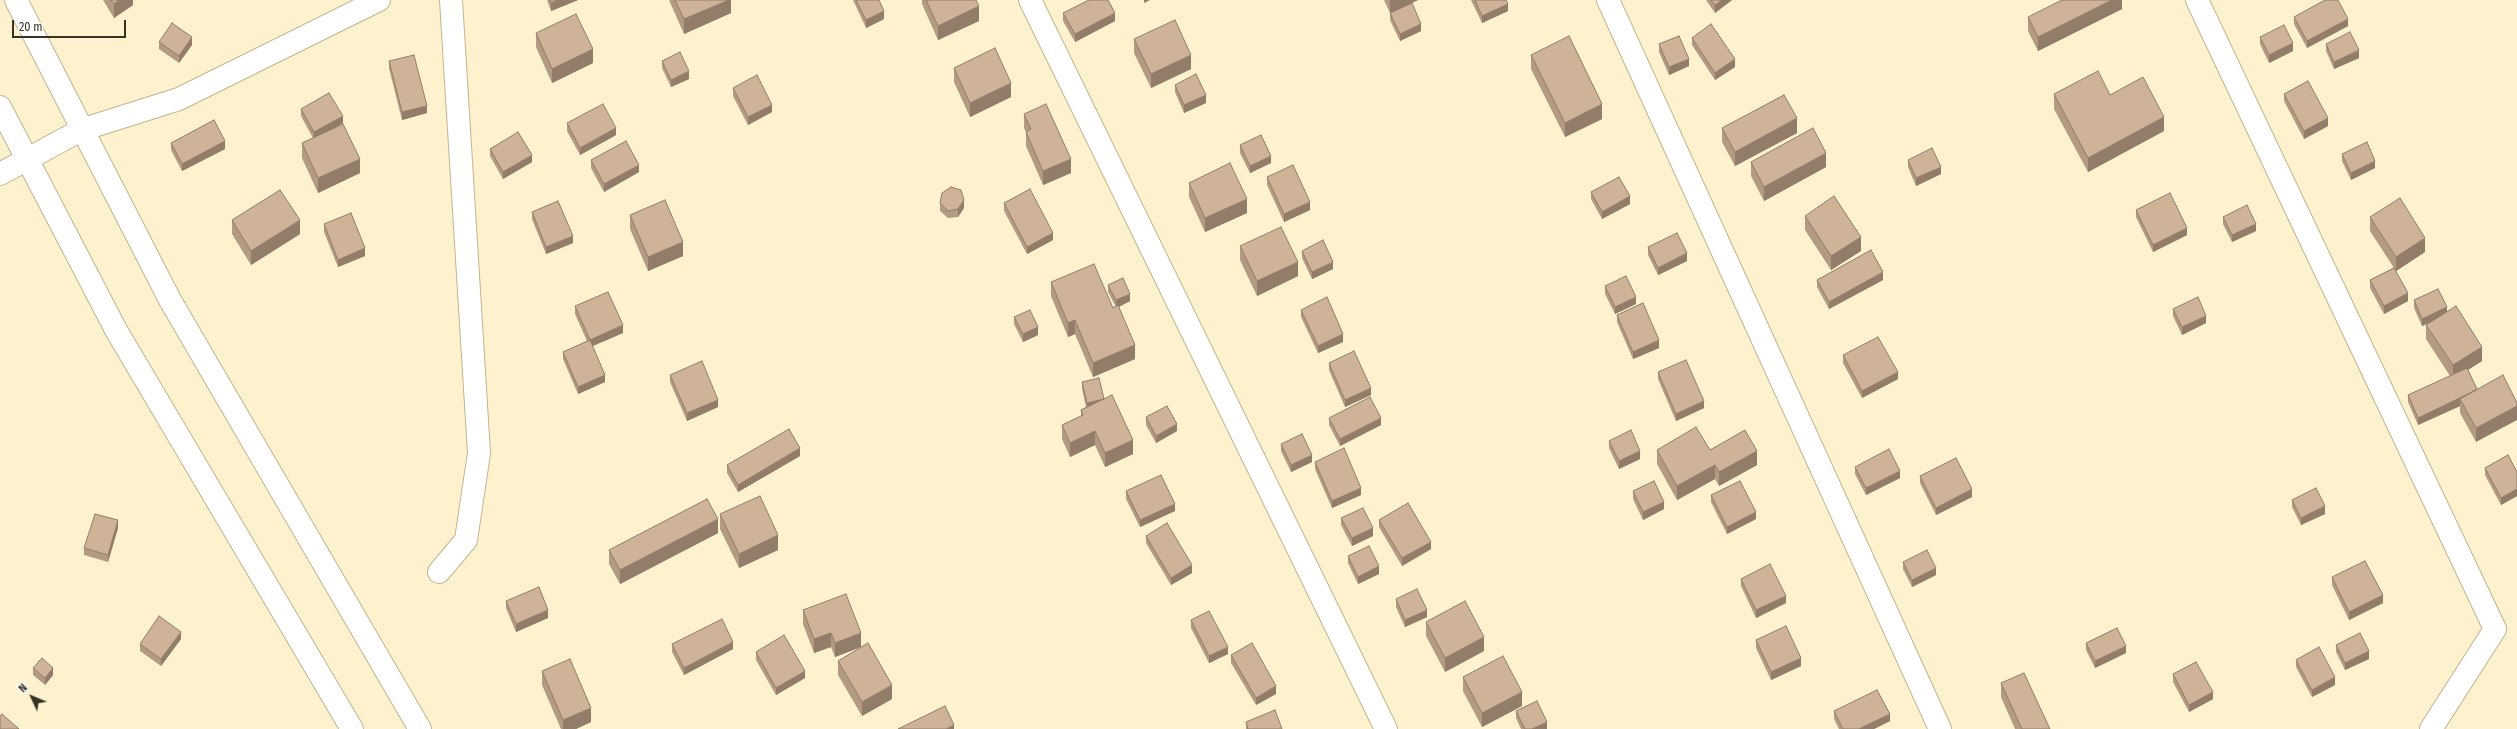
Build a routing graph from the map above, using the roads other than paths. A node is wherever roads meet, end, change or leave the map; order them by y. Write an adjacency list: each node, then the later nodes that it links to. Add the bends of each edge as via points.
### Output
1 (16, 0): 8 (street)
2 (379, 0): 8 (street, via 179,99)
3 (451, 0): 11 (street, via 479,453 466,540)
4 (1030, 0): 14 (street)
5 (1608, 0): 15 (street)
6 (2197, 0): 16 (street, via 2495,629)
7 (0, 106): 9 (street)
8 (81, 130): 9 (street); 13 (street, via 170,300)
9 (27, 160): 10 (street); 12 (street, via 116,330)
10 (0, 174)
11 (439, 572)
12 (352, 729)
13 (420, 729)
14 (1386, 729)
15 (1940, 729)
16 (2431, 729)

